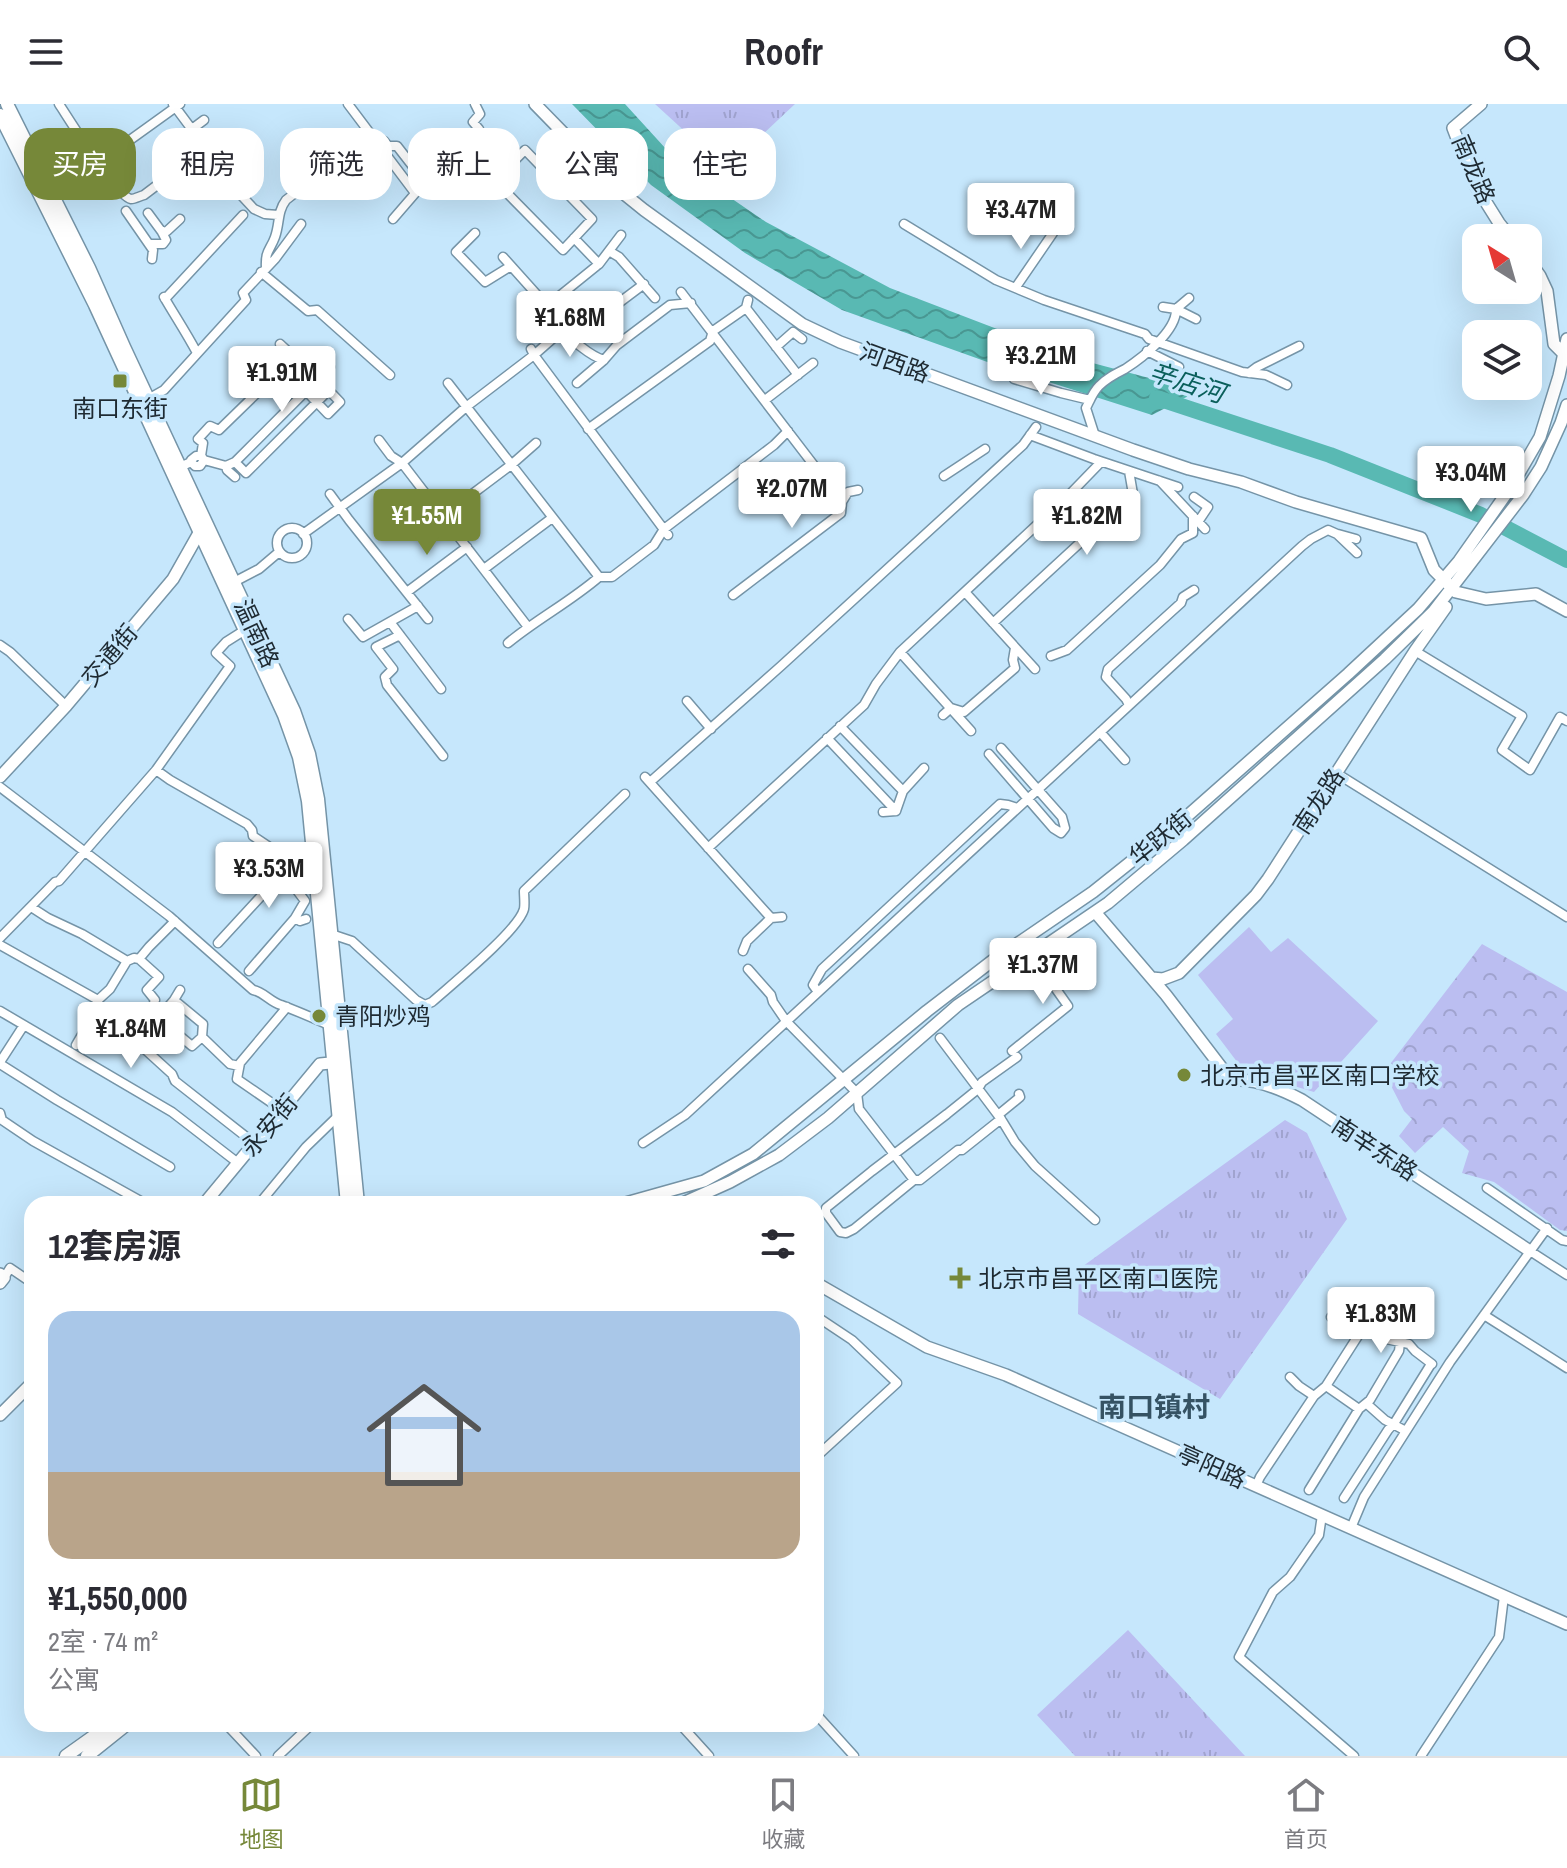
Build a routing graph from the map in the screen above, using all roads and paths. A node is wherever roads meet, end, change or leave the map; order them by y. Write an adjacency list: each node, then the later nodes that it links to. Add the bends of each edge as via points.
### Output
1 (7, 104): 16 (main road, 温南路)
2 (59, 104): 10 (street)
3 (348, 104): 13 (street)
4 (475, 104): 14 (street, via 480,114 473,122)
5 (535, 104): 94 (street, 河西路, via 618,189 802,324)
6 (1481, 104): 35 (street, 南龙路, via 1453,128 1474,183)
7 (176, 105): 11 (street); 15 (street)
8 (0, 115): 118 (main road, 温南路)
9 (204, 120): 12 (street)
10 (75, 128)
11 (191, 128)
12 (193, 128)
13 (366, 128)
14 (478, 128)
15 (136, 135)
16 (24, 138)
17 (392, 146): 19 (street)
18 (520, 155): 40 (street, via 525,150 592,219)
19 (408, 160)
20 (392, 162): 21 (street)
21 (408, 184)
22 (55, 200): 86 (main road, 温南路)
23 (131, 200): 41 (street, via 124,213)
24 (246, 200): 30 (street, via 254,209)
25 (286, 200): 30 (street)
26 (409, 200): 32 (street)
27 (514, 200): 40 (street, via 563,250)
28 (148, 213): 37 (street)
29 (243, 215): 70 (street, via 164,298)
30 (278, 215): 47 (street)
31 (180, 219): 37 (street)
32 (393, 219)
33 (301, 224): 47 (street)
34 (904, 224): 50 (street)
35 (1500, 224)
36 (1055, 226): 50 (street)
37 (162, 232): 41 (street, via 163,244)
38 (475, 233): 46 (street, via 456,252 485,282)
39 (621, 235): 42 (street)
40 (574, 238): 45 (street)
41 (149, 244): 44 (street)
42 (609, 251): 45 (street); 49 (street)
43 (503, 257): 46 (street)
44 (152, 259)
45 (599, 264): 55 (street)
46 (511, 266): 55 (street)
47 (264, 270): 70 (street, via 243,293 246,300); 77 (street)
48 (1542, 280): 71 (street, via 1554,344)
49 (644, 284): 52 (street); 59 (street)
50 (1016, 287): 64 (street)
51 (681, 292): 54 (street)
52 (655, 298)
53 (1189, 298): 57 (street)
54 (691, 303): 60 (street); 72 (street, via 670,305)
55 (547, 306): 61 (street, via 560,322)
56 (1163, 307): 57 (street)
57 (1176, 309): 58 (street); 64 (street, via 1171,328)
58 (1196, 319)
59 (584, 329)
60 (713, 331): 67 (street, via 747,304); 87 (street); 92 (street, via 710,341)
61 (559, 333): 69 (street); 72 (street)
62 (802, 339): 67 (street, via 793,332)
63 (1567, 339): 71 (street, 华跃街)
64 (1158, 342): 68 (street); 76 (street)
65 (280, 344): 98 (street, via 294,357 219,430 210,426 198,439 203,443)
66 (1299, 346): 76 (street)
67 (776, 347): 78 (street)
68 (1147, 351): 75 (street); 88 (street, via 1104,381)
69 (532, 352): 91 (street); 92 (street)
70 (197, 353): 86 (street, via 164,390)
71 (1566, 356): 126 (street, 华跃街, via 1540,437)
72 (604, 360): 82 (street)
73 (813, 363): 78 (street)
74 (330, 367): 79 (street)
75 (1179, 367)
76 (1249, 373): 83 (street)
77 (390, 375)
78 (798, 375): 87 (street)
79 (318, 379): 84 (street); 85 (street)
80 (1014, 379): 88 (street)
81 (448, 383): 91 (street)
82 (577, 383)
83 (1287, 385)
84 (329, 390): 89 (street); 89 (street, via 340,402 328,414)
85 (306, 391): 89 (street); 101 (street)
86 (148, 399): 102 (main road, 温南路)
87 (765, 400): 93 (street)
88 (1090, 400): 94 (street, via 1086,408)
89 (316, 402): 101 (street, via 246,473)
90 (1567, 405): 126 (street, 华跃街, via 1523,495)
91 (466, 407): 100 (street); 103 (street)
92 (588, 429): 119 (street)
93 (788, 431): 112 (street); 119 (street)
94 (1095, 436): 129 (street, 河西路, via 1421,538)
95 (379, 440): 100 (street)
96 (536, 443): 103 (street)
97 (985, 449): 105 (street)
98 (202, 458): 101 (street); 102 (street, via 200,466)
99 (1101, 462): 104 (street); 134 (street); 162 (street, via 1033,431)
100 (402, 463): 113 (street); 114 (street)
101 (230, 464): 106 (street, via 227,470)
102 (186, 465): 118 (main road, 温南路)
103 (511, 465): 114 (street); 115 (street)
104 (1129, 471): 107 (street); 141 (street, via 1133,494)
105 (944, 476)
106 (235, 477)
107 (1159, 481): 108 (street); 116 (street)
108 (1178, 487)
109 (858, 490): 112 (street, via 848,492)
110 (330, 494): 113 (street)
111 (1194, 497): 116 (street, via 1208,507)
112 (842, 502): 135 (street, via 841,513)
113 (340, 507): 120 (street); 133 (street)
114 (443, 516): 123 (street)
115 (552, 518): 127 (street); 128 (street)
116 (1195, 519): 117 (street); 150 (street, via 1193,533 1181,539 1160,565 1067,650)
117 (1205, 529)
118 (204, 531): 130 (main road, 温南路); 143 (main road, 温南路); 157 (street, 交通街, via 173,579)
119 (666, 532): 128 (street, via 612,577)
120 (303, 534): 124 (street, via 295,528 280,533); 124 (street, via 307,543 301,555 292,559)
121 (1337, 534): 122 (street); 125 (street); 156 (street, via 1328,530 1311,539)
122 (1356, 539)
123 (467, 547): 127 (street); 133 (street)
124 (279, 552): 130 (street)
125 (1357, 553)
126 (1465, 563): 129 (street, 华跃街); 132 (street, 华跃街)
127 (484, 569): 142 (street)
128 (599, 577): 142 (street)
129 (1443, 579): 132 (street, 河西路); 222 (street, 华跃街, via 1348,674 1177,825 1093,892 992,961)
130 (234, 582): 195 (main road, 温南路, via 309,754)
131 (1194, 590): 156 (street, via 1108,669 1106,677)
132 (1454, 590): 137 (street, via 1486,599 1536,594); 148 (street, 南龙路); 188 (street, 华跃街, via 1385,659)
133 (407, 592): 136 (street)
134 (965, 592): 141 (street); 149 (street)
135 (733, 595)
136 (418, 606): 139 (street); 140 (street)
137 (1567, 611)
138 (348, 619): 140 (street, via 363,637)
139 (428, 619)
140 (390, 622): 144 (street)
141 (993, 623): 147 (street)
142 (528, 627): 145 (street)
143 (245, 630): 171 (street, via 216,653 230,666); 184 (main road, 温南路, via 299,757)
144 (400, 635): 152 (street, via 376,647 393,669 385,677); 153 (street)
145 (508, 643)
146 (0, 645): 157 (street)
147 (1015, 648): 151 (street); 158 (street, via 1015,668 964,712)
148 (1415, 651): 160 (street, via 1522,716 1502,750 1530,770 1560,717); 172 (street, 南龙路)
149 (900, 652): 158 (street); 161 (street, via 864,705)
150 (1051, 656)
151 (1035, 669)
152 (387, 685): 154 (street); 168 (street)
153 (441, 689)
154 (375, 691)
155 (687, 701): 162 (street)
156 (1129, 705): 164 (street)
157 (66, 706): 173 (street, 交通街)
158 (951, 708): 159 (street); 163 (street)
159 (943, 715)
160 (1567, 721)
161 (840, 726): 165 (street); 176 (street)
162 (711, 729): 182 (street, via 648,780)
163 (971, 731)
164 (1100, 732): 169 (street); 175 (street)
165 (827, 738): 180 (street); 182 (street)
166 (1001, 748): 175 (street)
167 (989, 754): 178 (street)
168 (443, 756)
169 (1125, 760)
170 (924, 768): 176 (street)
171 (156, 770): 183 (street); 185 (street, via 247,824 253,836)
172 (1336, 773): 190 (street); 205 (street, 南龙路, via 1256,895 1179,973)
173 (0, 777)
174 (0, 787): 183 (street)
175 (1037, 788): 178 (street); 178 (street, via 1062,817 1061,833)
176 (903, 791): 180 (street)
177 (625, 794): 195 (street, via 524,891 517,922 432,1002 416,1000 352,941)
178 (1028, 798): 179 (street)
179 (1017, 808): 207 (street); 207 (street, via 1000,804 944,855 822,969 813,985)
180 (896, 811): 181 (street)
181 (883, 812)
182 (708, 848): 192 (street)
183 (84, 851): 187 (street); 194 (street)
184 (314, 858): 185 (street); 215 (main road, 温南路)
185 (287, 863): 186 (street)
186 (280, 873): 191 (street, via 305,901); 197 (street)
187 (31, 907): 196 (street); 202 (street)
188 (1095, 912): 200 (street, 华跃街); 205 (street, 南辛东路)
189 (782, 917): 192 (street)
190 (1567, 917)
191 (295, 918): 193 (street); 204 (street)
192 (771, 918): 199 (street)
193 (306, 919)
194 (175, 921): 201 (street); 210 (street, via 253,990)
195 (331, 934): 219 (main road, 温南路)
196 (0, 938)
197 (218, 943)
198 (0, 945): 208 (street)
199 (743, 951)
200 (1032, 955): 223 (street, via 1068,1006); 224 (street, 华跃街, via 958,1005)
201 (139, 959): 202 (street); 212 (street, via 159,977 147,990 155,1000 151,1012)
202 (127, 961): 208 (street)
203 (748, 969): 213 (street)
204 (249, 971)
205 (1152, 978): 247 (street, 南辛东路, via 1231,1080 1282,1089 1302,1100)
206 (180, 990): 209 (street)
207 (818, 992): 213 (street)
208 (98, 1000): 218 (street)
209 (174, 1000): 212 (street); 216 (street, via 203,1024)
210 (287, 1007): 215 (street); 221 (street)
211 (0, 1011): 214 (street)
212 (158, 1017): 216 (street, via 192,1046); 230 (street, via 136,1044)
213 (786, 1021): 222 (street); 231 (street, via 685,1115)
214 (24, 1025): 220 (street); 233 (street, via 172,1112)
215 (329, 1025): 219 (main road, 温南路)
216 (202, 1037): 221 (street)
217 (940, 1038): 223 (street)
218 (76, 1045)
219 (338, 1062): 226 (street, 永安街, via 320,1064); 228 (main road, 温南路); 241 (main road, 温南路)
220 (0, 1063): 234 (street)
221 (239, 1066): 226 (street, via 237,1079)
222 (844, 1081): 224 (street); 242 (street, 华跃街, via 753,1154 704,1181)
223 (978, 1089): 229 (street); 232 (street)
224 (857, 1093): 232 (street, via 859,1109); 243 (street, 华跃街, via 779,1155)
225 (1019, 1094): 229 (street)
226 (282, 1110): 230 (street, 永安街)
227 (0, 1113): 237 (street, via 2,1120 33,1141)
228 (338, 1116): 239 (street); 240 (main road, 温南路)
229 (1000, 1117): 235 (street, via 962,1150); 244 (street, via 1035,1166)
230 (254, 1143): 233 (street, 永安街)
231 (643, 1143)
232 (894, 1154): 235 (street); 235 (street, via 826,1208 840,1232 854,1229)
233 (238, 1163): 238 (street, 永安街)
234 (170, 1167)
235 (914, 1180)
236 (1487, 1188): 245 (street)
237 (132, 1196)
238 (211, 1196)
239 (266, 1196)
240 (346, 1196)
241 (357, 1196)
242 (651, 1196)
243 (699, 1196)
244 (1095, 1220)
245 (1547, 1228): 246 (street); 247 (street)
246 (1567, 1241)
247 (1530, 1251): 248 (street); 252 (street)
248 (1567, 1275)
249 (24, 1278): 250 (street, via 10,1268)
250 (1, 1279)
251 (824, 1288): 267 (street, 亭阳路, via 927,1347 1006,1375)
252 (1484, 1315): 257 (street); 265 (street)
253 (1331, 1317): 255 (street)
254 (824, 1321): 266 (street, via 897,1383)
255 (1363, 1328): 256 (street); 259 (street)
256 (1400, 1343): 262 (street); 264 (street, via 1413,1346 1433,1364)
257 (1567, 1368)
258 (1290, 1377): 261 (street)
259 (1326, 1386): 261 (street); 262 (street)
260 (24, 1391): 263 (street)
261 (1314, 1396): 267 (street)
262 (1363, 1407): 264 (street); 268 (street)
263 (0, 1415)
264 (1391, 1425): 265 (street); 269 (street)
265 (1406, 1431): 271 (street)
266 (824, 1450)
267 (1256, 1486): 270 (street, 亭阳路)
268 (1309, 1490)
269 (1344, 1498)
270 (1322, 1515): 271 (street, 亭阳路); 286 (street, via 1319,1535 1273,1592 1239,1657)
271 (1351, 1528): 272 (street, 亭阳路)
272 (1504, 1596): 273 (street, 亭阳路); 287 (street, via 1499,1637)
273 (1567, 1624)
274 (824, 1723): 285 (street)
275 (100, 1732): 280 (main road)
276 (117, 1732): 281 (main road)
277 (234, 1732): 282 (street)
278 (304, 1732): 283 (street)
279 (687, 1732): 284 (street)
280 (66, 1756)
281 (87, 1756)
282 (256, 1756)
283 (278, 1756)
284 (709, 1756)
285 (854, 1756)
286 (1354, 1756)
287 (1421, 1756)

